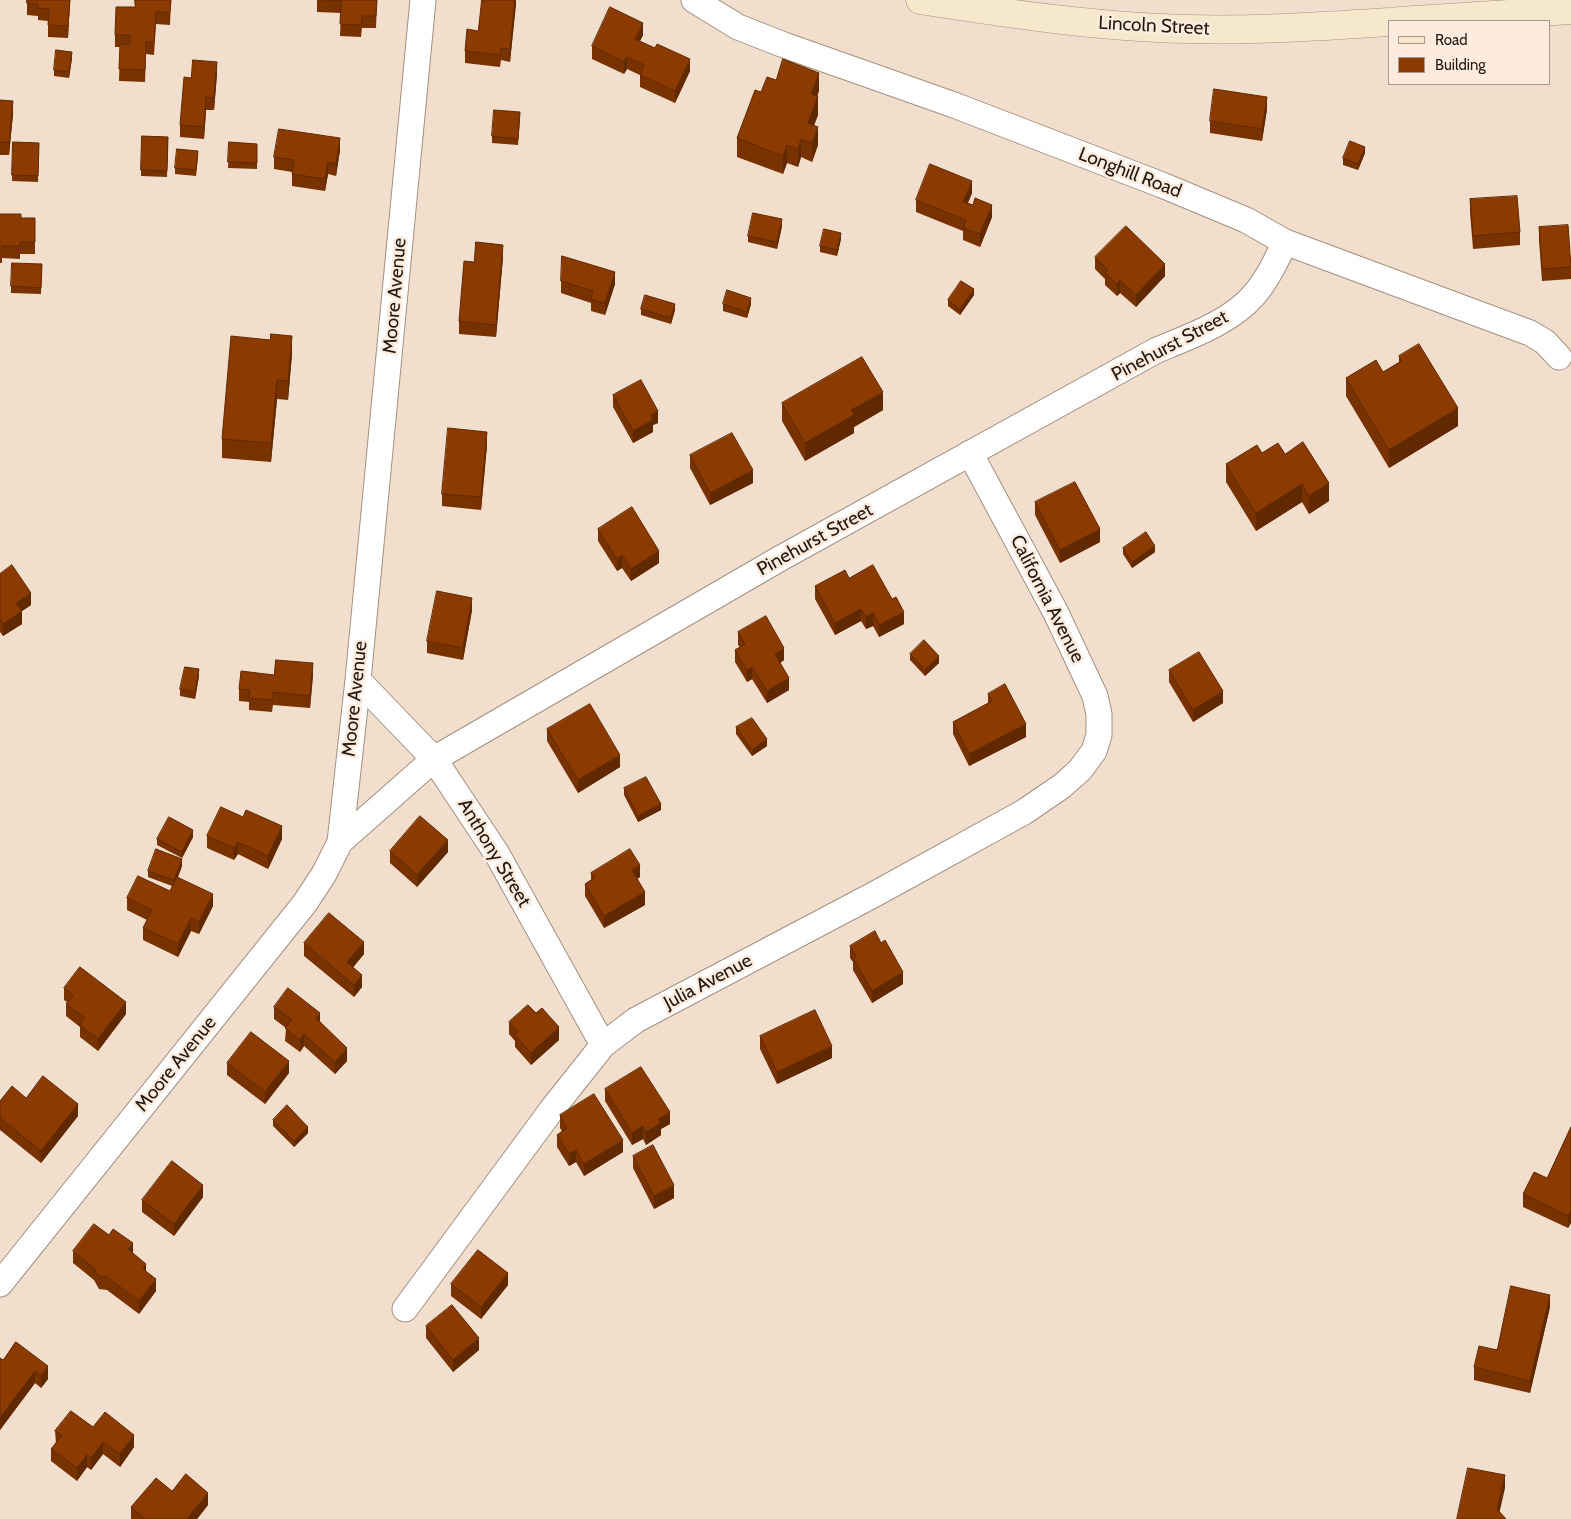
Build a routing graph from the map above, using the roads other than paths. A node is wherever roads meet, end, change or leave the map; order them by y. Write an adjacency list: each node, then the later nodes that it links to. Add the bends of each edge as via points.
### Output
1 (423, 0): 10 (street, Moore Avenue)
2 (694, 0): 7 (street, Longhill Road, via 738,26 784,46 954,105 1211,204)
3 (920, 0): 6 (main road, Lincoln Street, via 1072,21 1191,30)
4 (1571, 10): 5 (main road)
5 (1415, 20)
6 (1388, 22)
7 (1285, 242): 8 (street, Longhill Road, via 1530,333 1545,342); 9 (street, Pinehurst Street, via 1269,274 1240,309 1157,350)
8 (1559, 357)
9 (970, 453): 11 (street, California Avenue, via 1056,613 1095,696 1099,735); 12 (street, Pinehurst Street, via 781,558)
10 (358, 680): 12 (street, Anthony Street); 13 (street, Moore Avenue)
11 (1094, 751): 14 (street, Julia Avenue, via 1062,786 1024,812 636,1020)
12 (434, 759): 13 (street, Pinehurst Street); 14 (street, Anthony Street, via 498,854)
13 (340, 842): 15 (street, Moore Avenue, via 305,903)
14 (603, 1046): 16 (street, Julia Avenue, via 553,1108)
15 (0, 1284)
16 (405, 1309)

